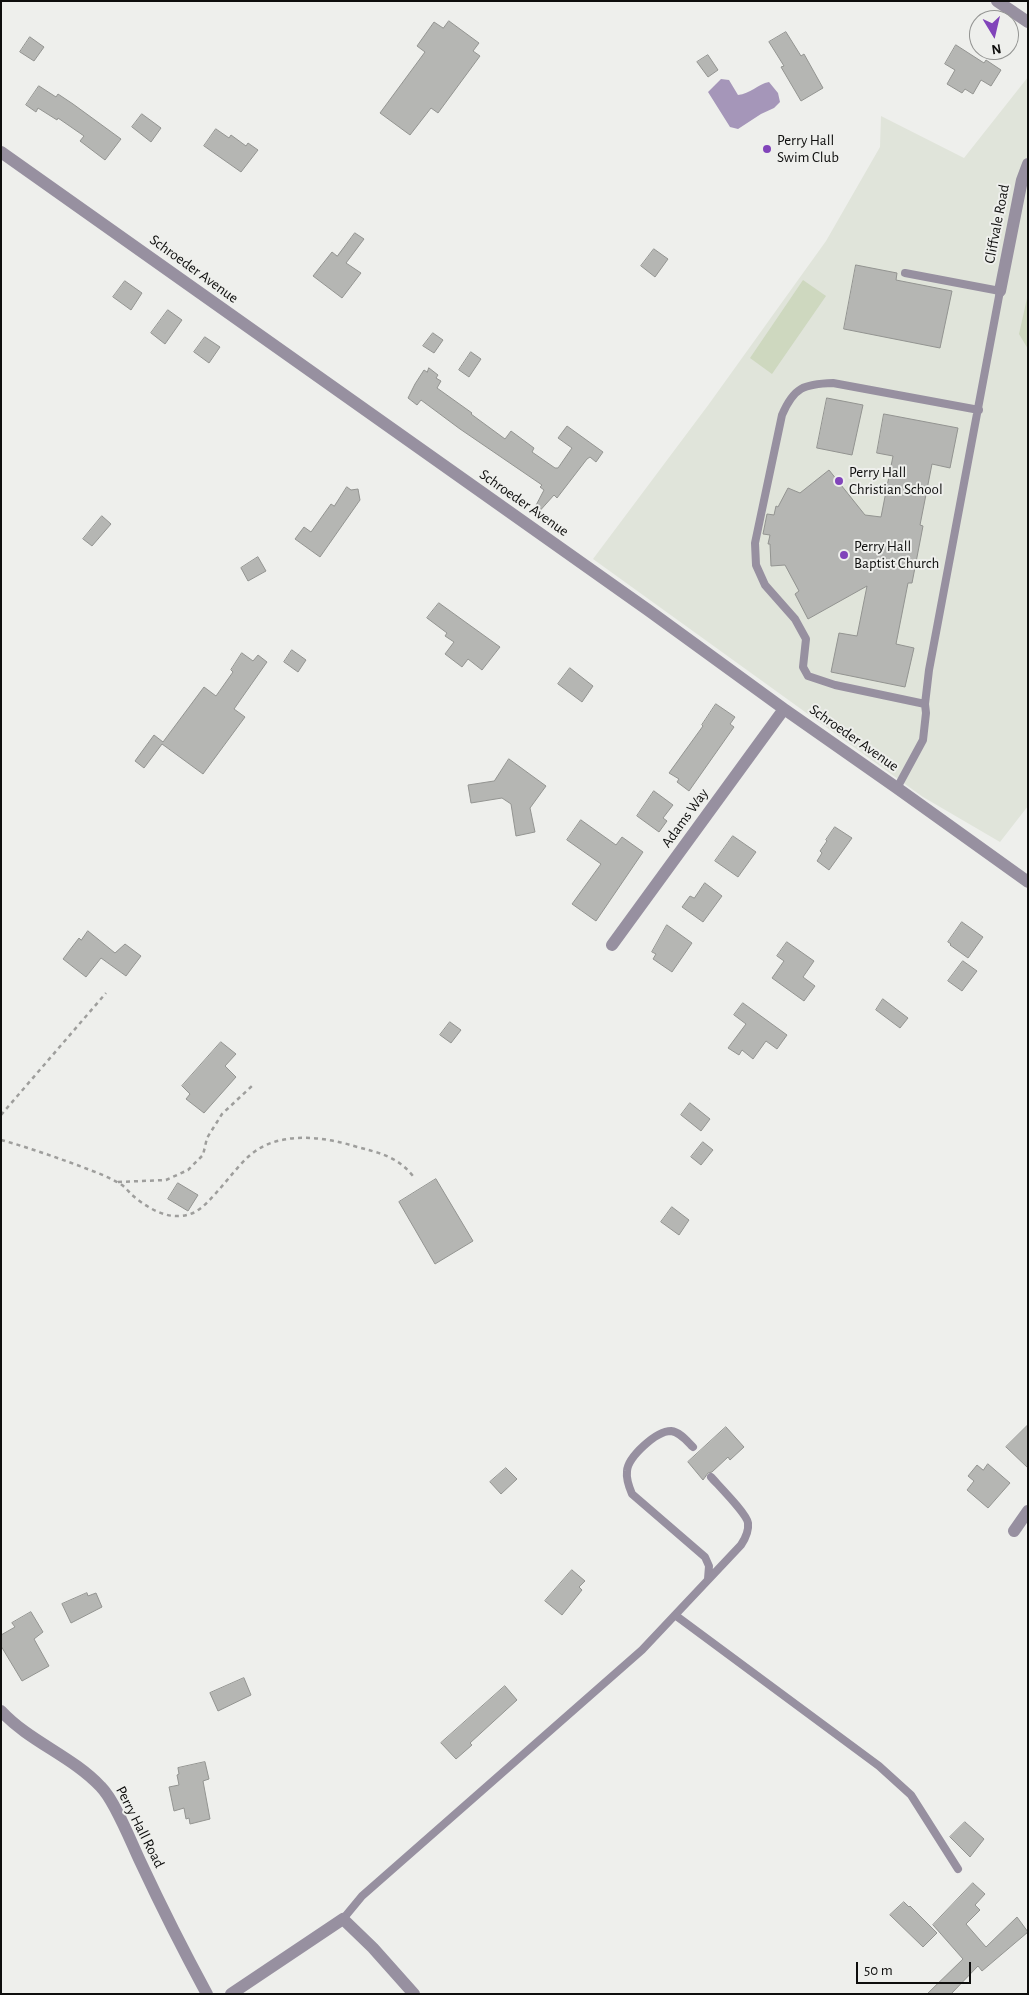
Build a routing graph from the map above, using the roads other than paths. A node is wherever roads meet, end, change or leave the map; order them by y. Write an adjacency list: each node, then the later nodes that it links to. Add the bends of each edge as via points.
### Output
1 (996, 1): 2 (street)
2 (1028, 22)
3 (1, 152): 9 (street, Schroeder Avenue)
4 (1028, 164): 6 (street, Cliffvale Road)
5 (905, 273): 6 (lane)
6 (1000, 291): 7 (lane)
7 (979, 410): 8 (lane); 8 (lane, via 833,384 812,384 798,391 782,415 755,543 756,565 765,586 796,619 806,639 803,666 808,676)
8 (925, 704): 10 (lane, via 923,740)
9 (784, 709): 10 (street, Schroeder Avenue); 12 (street, Adams Way)
10 (897, 788): 11 (street, Schroeder Avenue)
11 (1028, 882)
12 (612, 946)
13 (693, 1447): 17 (lane, via 679,1433 662,1432 630,1461 627,1479 632,1494 706,1557)
14 (711, 1477): 17 (lane, via 748,1522 746,1538)
15 (1028, 1511): 16 (street)
16 (1014, 1531)
17 (708, 1579): 18 (lane)
18 (675, 1615): 20 (lane, via 879,1766 911,1795); 21 (lane, via 642,1650 362,1896)
19 (2, 1714): 22 (street, Perry Hall Road, via 75,1764 103,1788)
20 (958, 1869)
21 (343, 1919): 23 (street); 24 (street)
22 (207, 1994)
23 (231, 1994)
24 (414, 1994)

